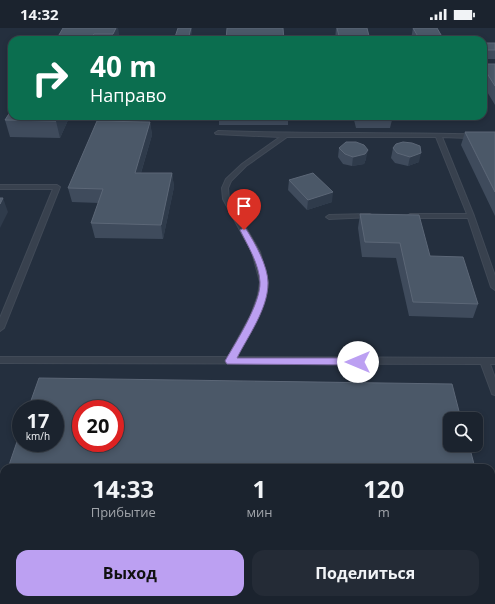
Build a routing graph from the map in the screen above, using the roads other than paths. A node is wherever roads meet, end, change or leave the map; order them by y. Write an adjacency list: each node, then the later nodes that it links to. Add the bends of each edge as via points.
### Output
1 (218, 133): 2 (lane)
2 (286, 135): 3 (lane); 13 (lane, via 244,166 228,180 225,188 226,199 256,252 264,282 255,315)
3 (438, 136): 4 (lane); 9 (lane)
4 (495, 137)
5 (0, 187): 11 (lane, via 57,187)
6 (329, 216): 7 (lane)
7 (376, 216)
8 (400, 216): 9 (lane)
9 (471, 216): 10 (lane)
10 (495, 287)
11 (0, 328)
12 (0, 360): 13 (lane)
13 (230, 361): 14 (lane)
14 (485, 362): 15 (lane); 16 (lane)
15 (495, 362)
16 (495, 391)

